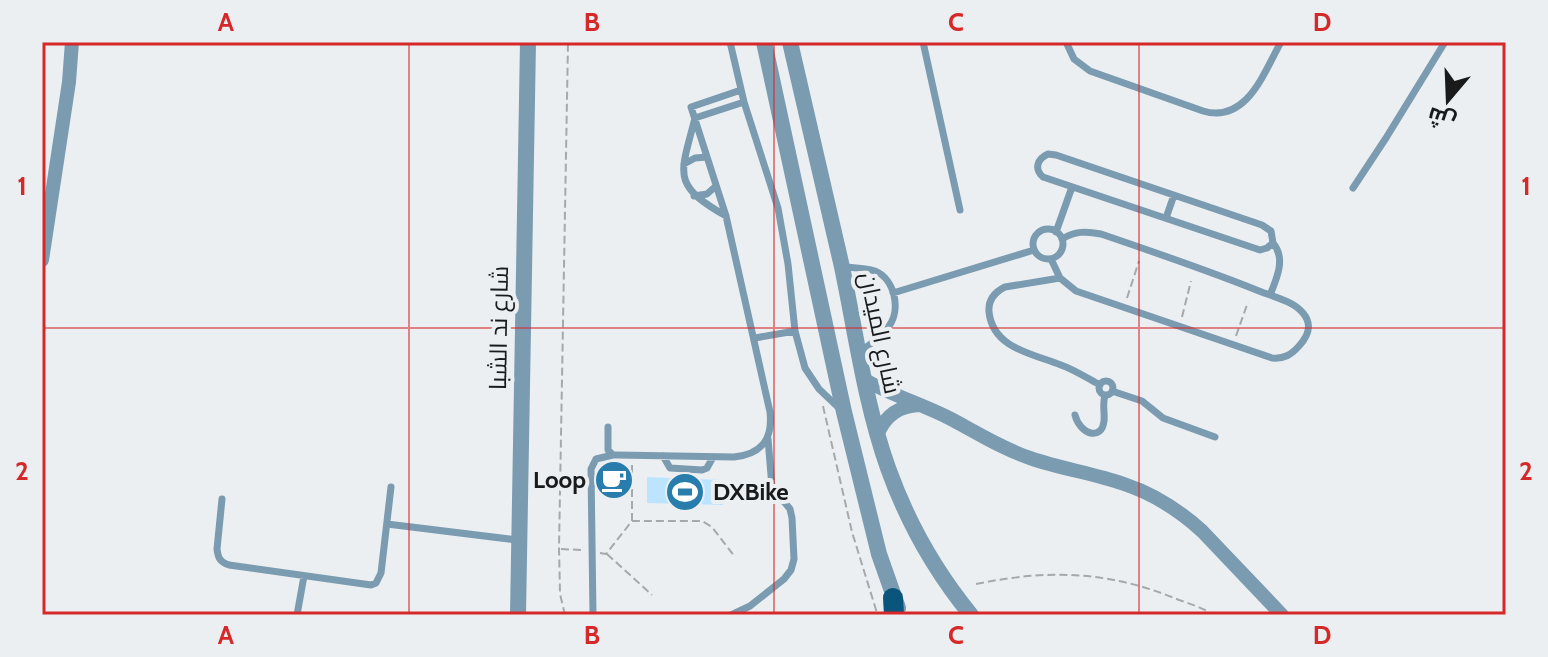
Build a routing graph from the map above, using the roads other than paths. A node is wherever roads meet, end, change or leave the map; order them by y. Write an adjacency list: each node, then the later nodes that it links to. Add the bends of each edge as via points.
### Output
1 (72, 42): 27 (street)
2 (528, 42): 50 (street, شارع ند الشبا)
3 (730, 42): 10 (lane)
4 (764, 42): 38 (street)
5 (790, 42): 28 (street, شارع الميدان)
6 (923, 42): 20 (lane)
7 (1066, 42): 8 (lane, via 1074,59 1090,71 1218,114 1244,103)
8 (1281, 42)
9 (1445, 42): 17 (lane)
10 (741, 90): 11 (lane); 12 (lane, via 691,107)
11 (744, 102): 12 (lane); 32 (lane, via 778,208)
12 (695, 118): 13 (lane); 14 (lane)
13 (707, 157): 14 (lane); 15 (lane)
14 (684, 164): 19 (lane, via 685,181)
15 (716, 186): 19 (lane); 21 (lane)
16 (1072, 187): 18 (lane, via 1040,175 1041,159 1052,154); 22 (lane); 23 (lane)
17 (1353, 188)
18 (1174, 195): 22 (lane); 24 (lane, via 1266,226)
19 (694, 196): 21 (lane)
20 (960, 210)
21 (726, 216): 33 (lane)
22 (1166, 218): 24 (lane, via 1260,250)
23 (1059, 235): 25 (lane, via 1050,229 1040,232 1033,240); 26 (lane, via 1062,249); 31 (lane, via 1101,234)
24 (1273, 243): 31 (lane, via 1280,258)
25 (1034, 250): 26 (lane); 30 (lane)
26 (1051, 259): 29 (lane)
27 (42, 260)
28 (842, 267): 30 (lane, via 880,273); 34 (street, شارع الميدان)
29 (1060, 278): 31 (lane, via 1076,291 1278,359 1290,355 1309,331 1295,306); 36 (lane, via 999,290 990,301 992,321 1016,349 1100,385 1110,382)
30 (893, 293): 34 (lane, via 892,321)
31 (1270, 295)
32 (795, 331): 33 (lane); 38 (lane, via 805,368)
33 (755, 338): 43 (lane, via 770,412)
34 (859, 353): 35 (street, شارع الميدان)
35 (865, 380): 37 (street); 41 (street, شارع الميدان)
36 (1109, 393): 39 (lane, via 1099,431 1084,432); 42 (lane, via 1142,401 1163,418)
37 (919, 405): 41 (street, via 894,412); 60 (street, via 1030,458 1156,497 1202,531)
38 (844, 412): 53 (street)
39 (1075, 415)
40 (608, 427): 44 (lane, via 607,446)
41 (878, 433): 59 (street, شارع الميدان, via 915,530)
42 (1215, 437)
43 (768, 439): 46 (lane, via 744,456); 52 (lane, via 772,487 792,518 794,559 784,579)
44 (613, 455): 45 (lane); 56 (lane, via 596,459 591,469)
45 (663, 456): 46 (lane); 46 (lane, via 673,469 702,470)
46 (713, 457)
47 (391, 487): 49 (lane)
48 (222, 499): 51 (lane, via 217,549 222,562)
49 (387, 524): 50 (lane); 51 (lane, via 376,583)
50 (520, 540): 55 (street, شارع ند الشبا)
51 (304, 576): 54 (lane)
52 (750, 606): 57 (lane); 58 (lane)
53 (896, 609)
54 (297, 615)
55 (518, 615)
56 (593, 615)
57 (731, 615)
58 (746, 615)
59 (971, 615)
60 (1282, 615)

